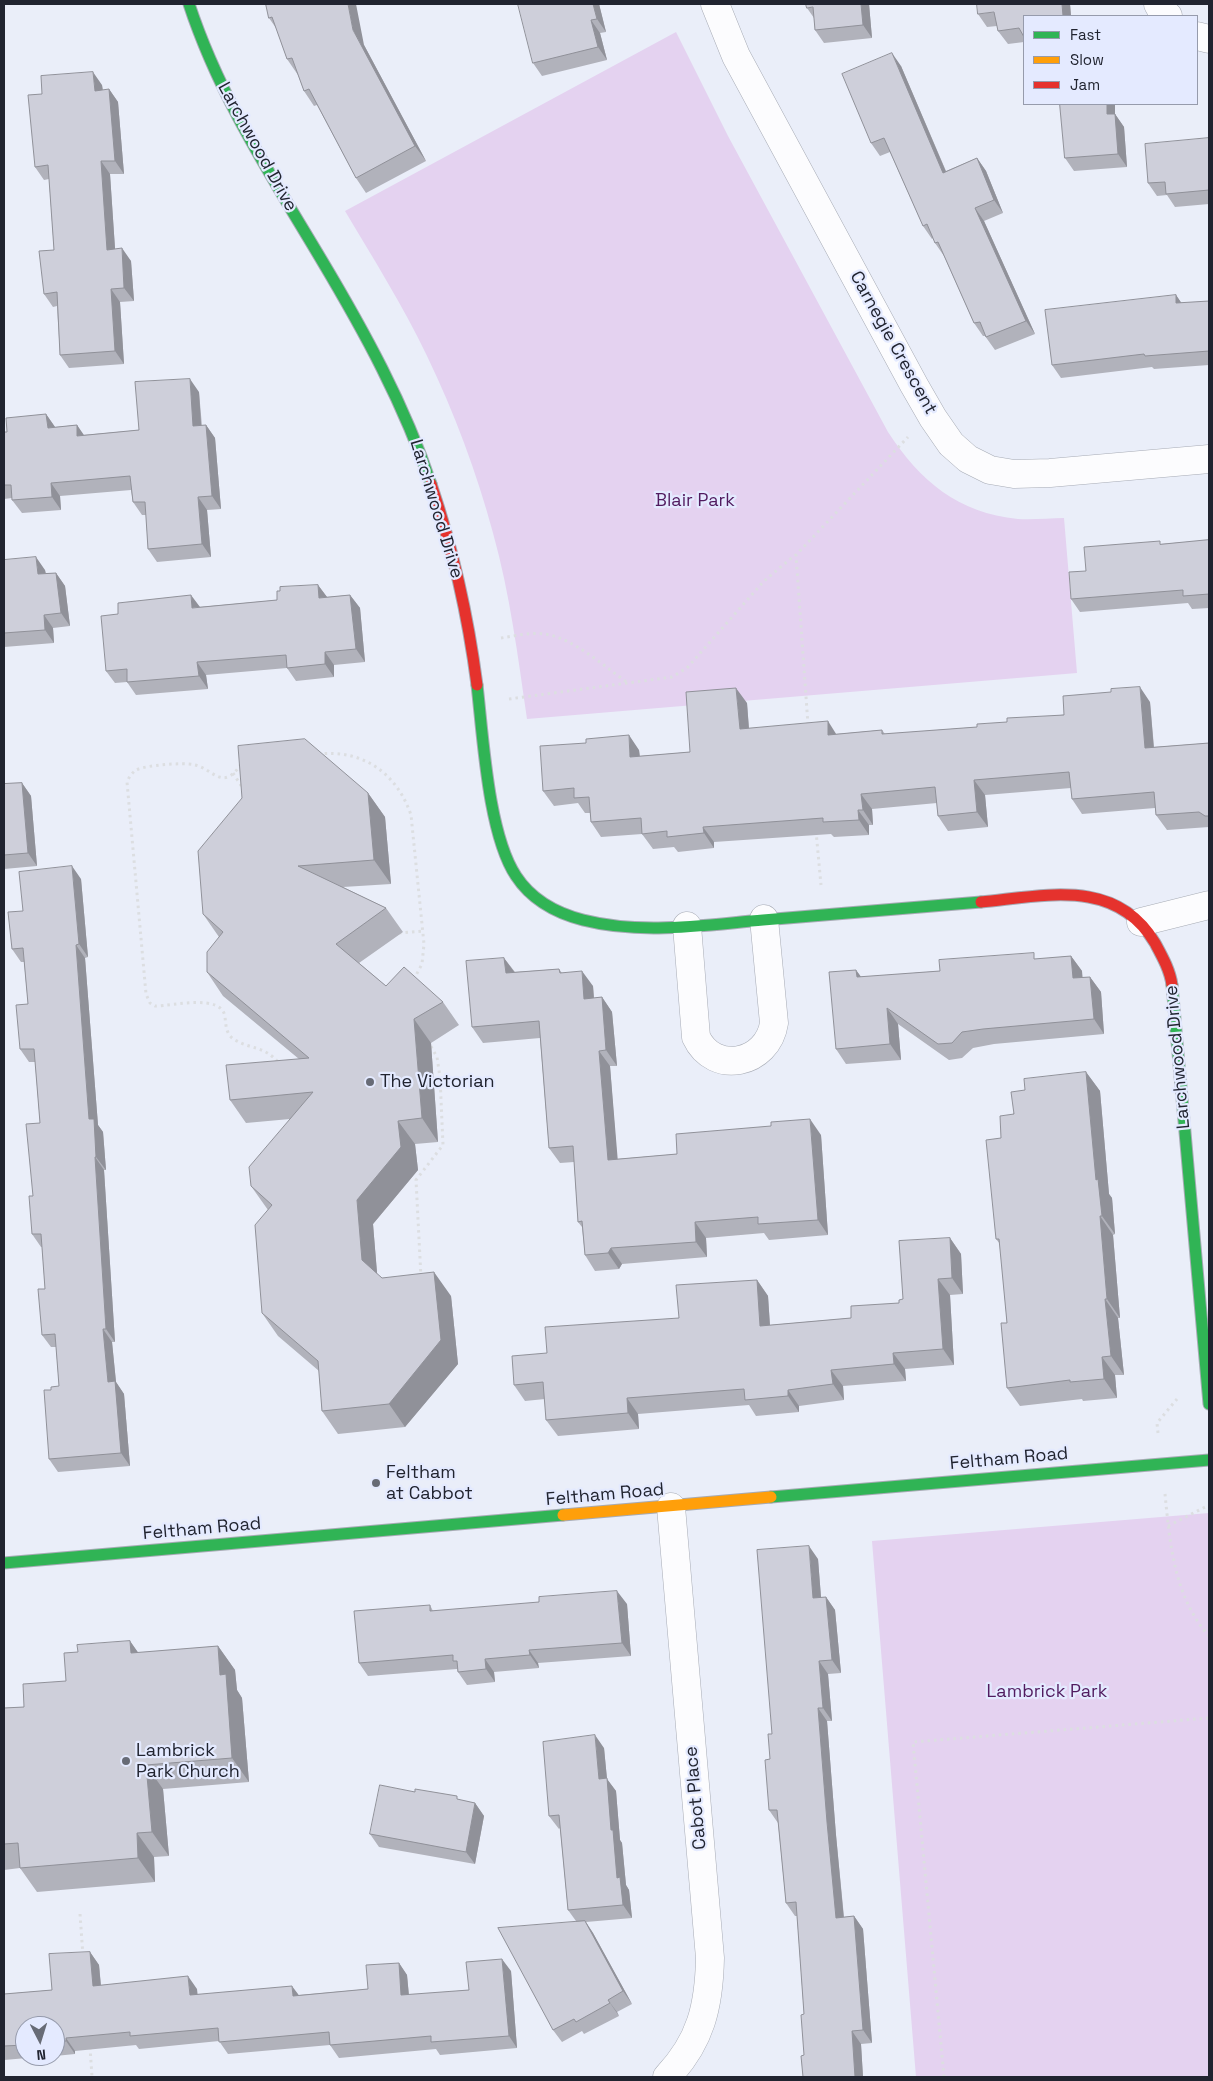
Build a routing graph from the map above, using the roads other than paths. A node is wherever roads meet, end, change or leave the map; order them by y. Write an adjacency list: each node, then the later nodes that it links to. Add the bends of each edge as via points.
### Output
1 (189, 4): 9 (street, Larchwood Drive, via 231,108 377,356 412,433 450,544 462,593 498,827 507,858 524,887 542,903 558,911 596,923 643,928)
2 (715, 4): 5 (street, Carnegie Crescent, via 736,56 933,418 968,459 990,470 1014,474)
3 (1158, 4): 4 (street)
4 (1167, 15)
5 (1209, 460)
6 (1209, 905): 8 (street)
7 (764, 919): 8 (street, Larchwood Drive, via 1072,894 1099,897); 9 (street, Larchwood Drive); 9 (street, via 773,1032 763,1047 736,1061 706,1052 696,1036)
8 (1141, 922): 10 (street, Larchwood Drive, via 1159,946 1171,977)
9 (687, 926)
10 (1209, 1404)
11 (1209, 1460): 12 (street, Feltham Road)
12 (672, 1507): 13 (street, Feltham Road); 14 (street, Cabot Place, via 710,1958 704,2016 693,2043)
13 (4, 1563)
14 (667, 2077)

